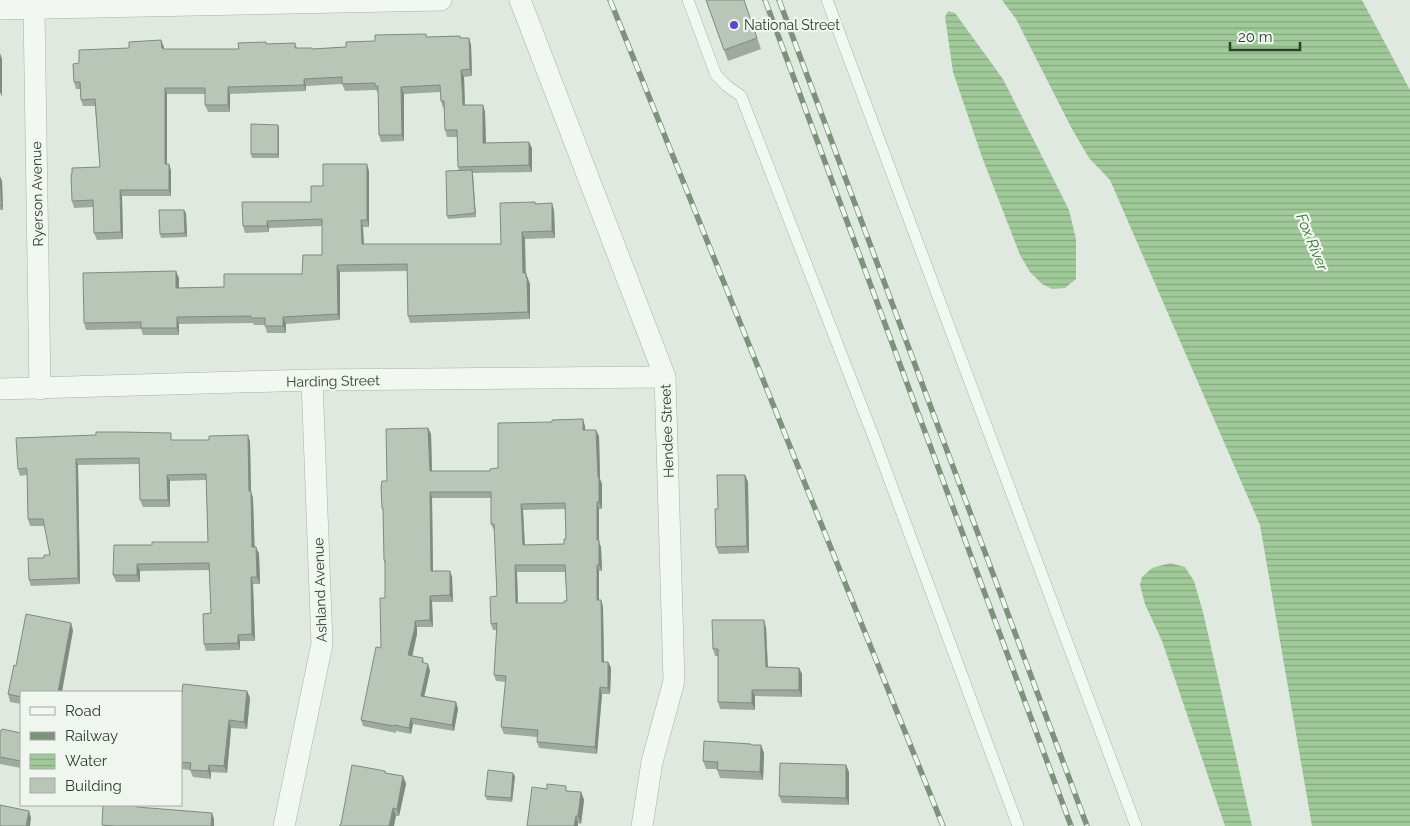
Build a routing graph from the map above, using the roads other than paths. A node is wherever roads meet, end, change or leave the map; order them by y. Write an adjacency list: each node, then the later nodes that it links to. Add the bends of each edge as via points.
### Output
1 (441, 0): 5 (street)
2 (520, 0): 7 (street, Hendee Street)
3 (688, 0): 13 (lane, via 716,76 741,96 874,438)
4 (827, 0): 14 (lane)
5 (33, 4): 6 (street); 10 (street, Ryerson Avenue)
6 (0, 9)
7 (665, 378): 8 (street, Harding Street); 12 (street, Hendee Street, via 674,681 652,762)
8 (312, 380): 10 (street, Harding Street); 11 (street, Ashland Avenue, via 322,644)
9 (0, 389): 10 (street, Harding Street)
10 (40, 389)
11 (284, 826)
12 (642, 826)
13 (1018, 826)
14 (1136, 826)

